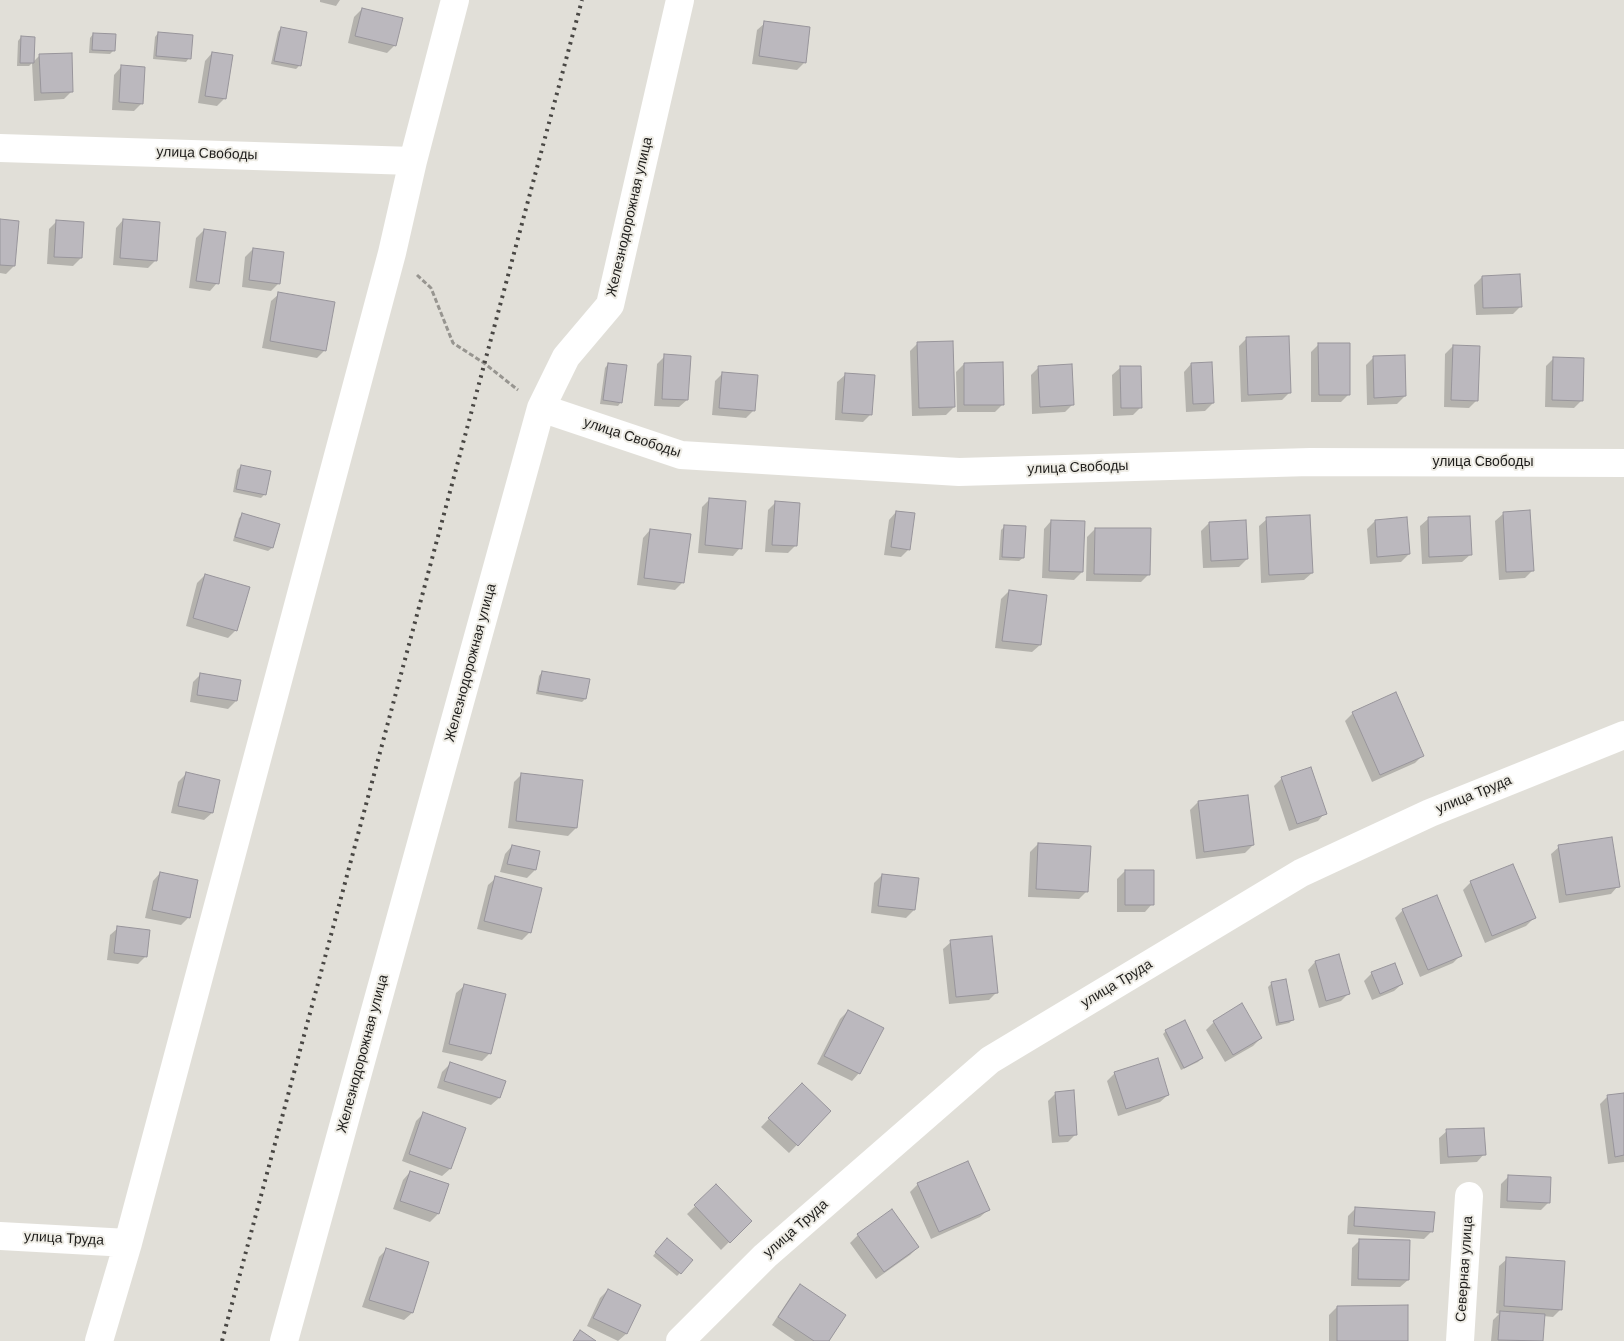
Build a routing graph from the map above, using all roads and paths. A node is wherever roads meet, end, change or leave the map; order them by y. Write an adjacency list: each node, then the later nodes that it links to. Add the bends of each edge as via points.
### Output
1 (455, 0): 4 (street)
2 (680, 0): 6 (street, Железнодорожная улица, via 610,305 566,357)
3 (0, 148): 4 (street, улица Свободы)
4 (413, 161): 5 (street)
5 (392, 253): 6 (path, via 431,288 453,343); 11 (street)
6 (541, 408): 7 (street, улица Свободы, via 680,455 959,472 1310,462); 13 (street, Железнодорожная улица)
7 (1624, 463)
8 (1624, 735): 14 (street, улица Труда, via 1430,812 1301,873 990,1060 765,1256)
9 (1470, 1196): 15 (street, Северная улица)
10 (0, 1236): 11 (street, улица Труда)
11 (128, 1243): 12 (street)
12 (99, 1341)
13 (284, 1341)
14 (680, 1341)
15 (1460, 1341)

